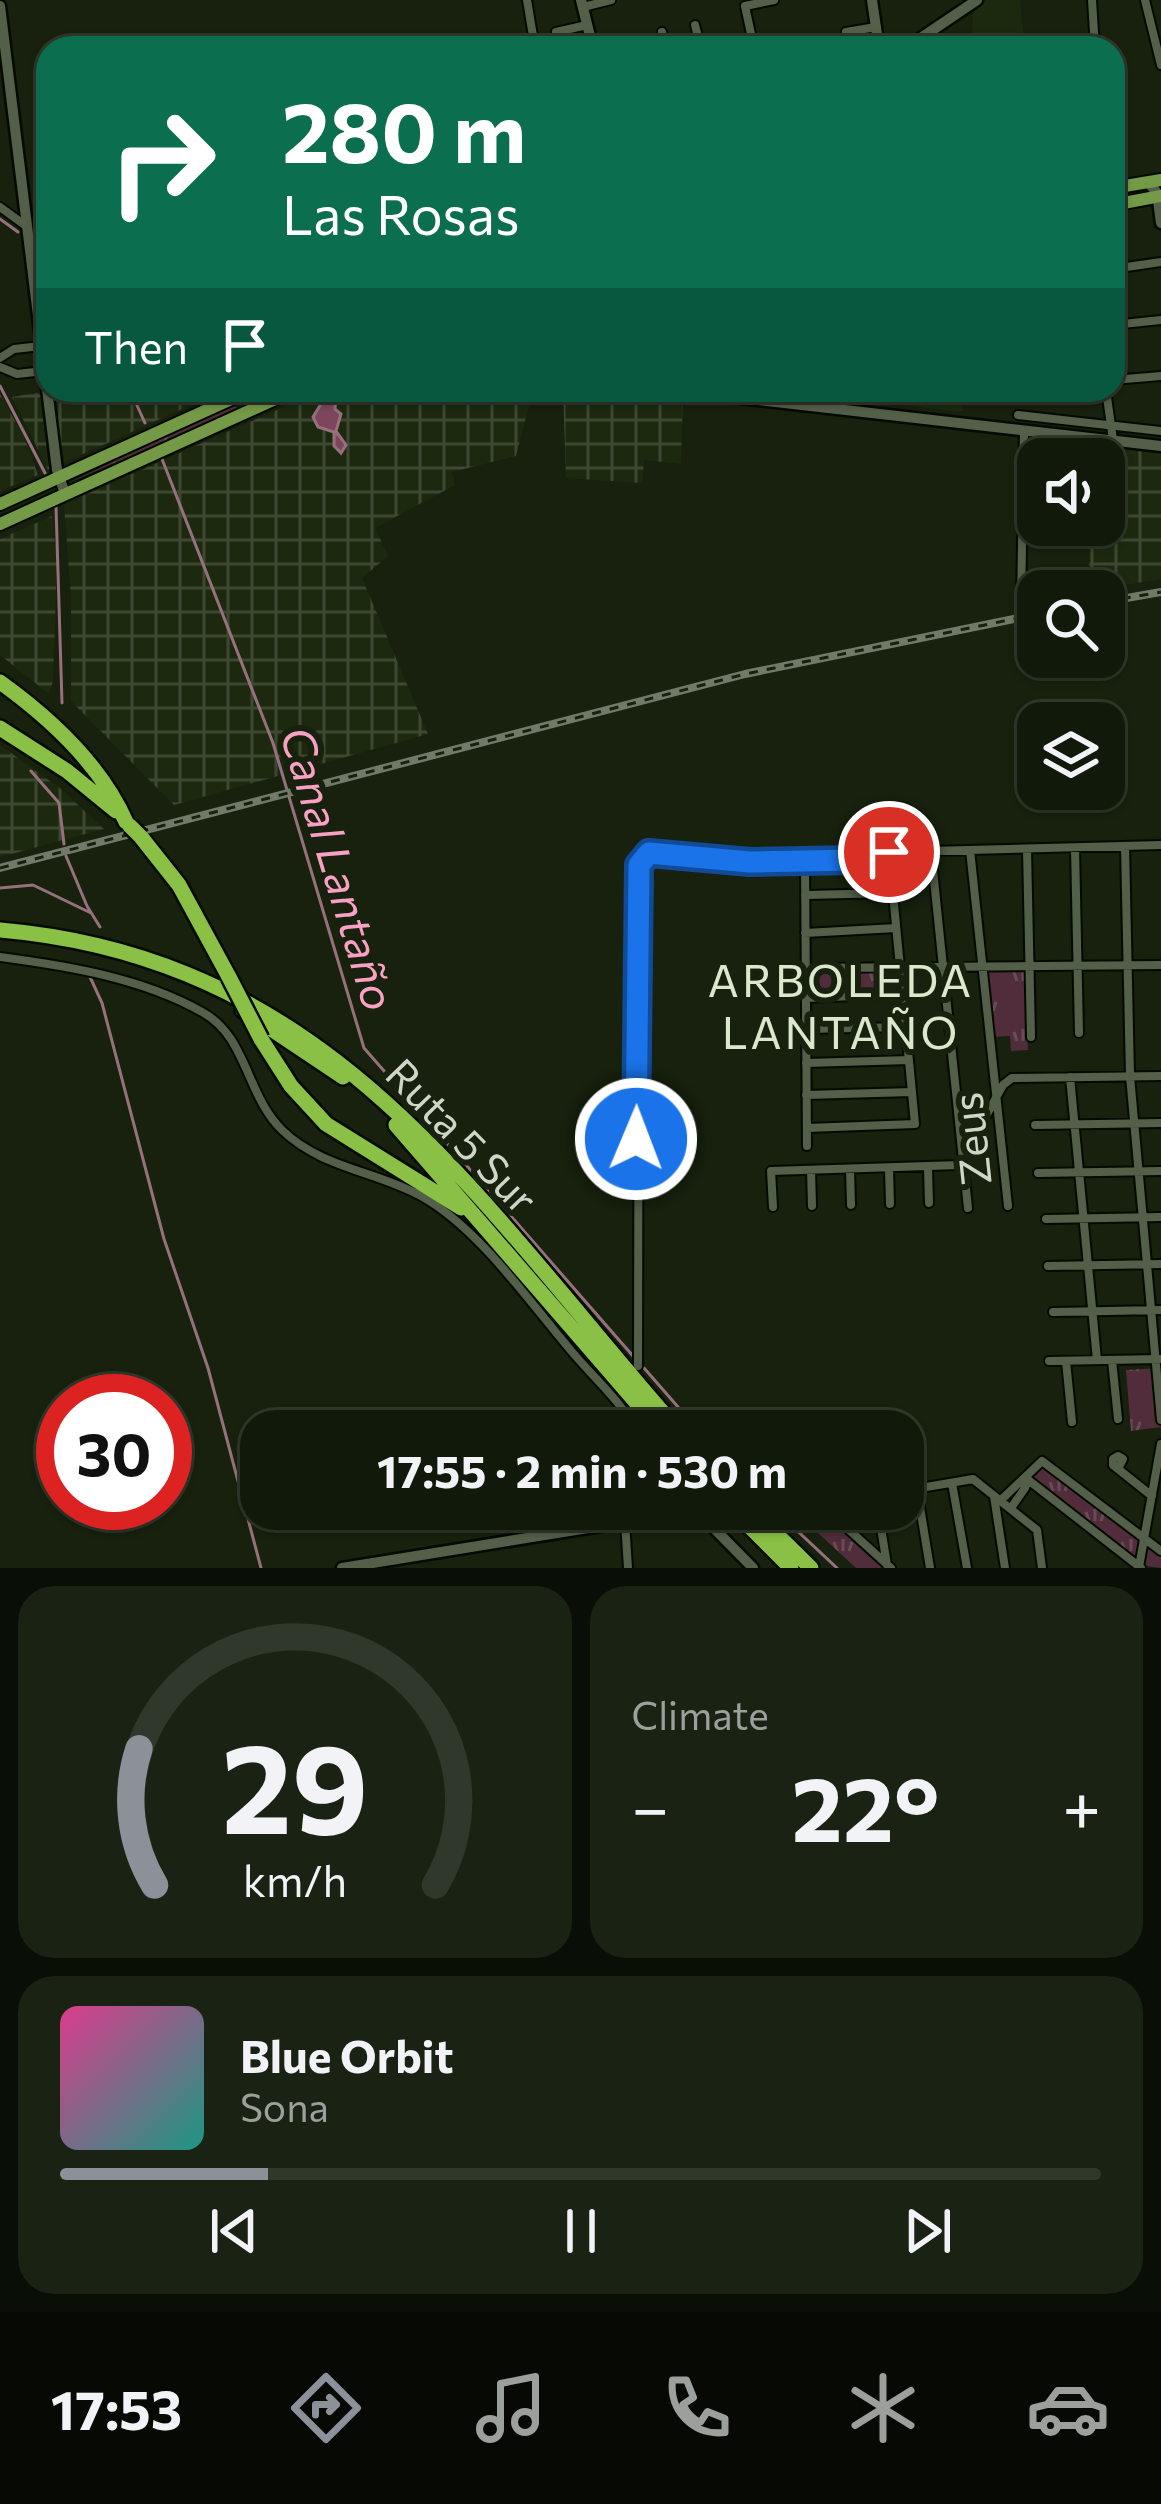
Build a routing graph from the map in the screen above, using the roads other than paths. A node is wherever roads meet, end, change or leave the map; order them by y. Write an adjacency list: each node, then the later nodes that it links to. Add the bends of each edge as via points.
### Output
1 (527, 0): 16 (street)
2 (611, 0): 8 (street)
3 (774, 0): 20 (street, via 745,7)
4 (872, 0): 12 (street)
5 (976, 0): 22 (street)
6 (1092, 0): 23 (street)
7 (1145, 0): 24 (street)
8 (582, 3): 10 (street)
9 (0, 6): 26 (street)
10 (587, 25): 13 (street); 17 (street)
11 (695, 25): 19 (street)
12 (876, 27): 15 (street); 21 (street)
13 (556, 32)
14 (662, 32): 18 (street)
15 (846, 32)
16 (533, 36)
17 (590, 36)
18 (663, 36)
19 (697, 36)
20 (751, 36)
21 (877, 36)
22 (924, 36)
23 (1094, 36)
24 (1158, 42): 25 (street)
25 (1161, 64)
26 (4, 65): 35 (street)
27 (1155, 181): 28 (main road); 30 (street)
28 (1125, 183)
29 (1125, 189): 31 (main road)
30 (1160, 196): 31 (main road); 34 (street)
31 (1129, 202): 32 (main road)
32 (1125, 203)
33 (0, 207): 35 (street)
34 (1161, 223)
35 (26, 226): 38 (street)
36 (1161, 262): 37 (street)
37 (1125, 267)
38 (36, 312)
39 (1161, 320): 40 (street)
40 (1125, 324)
41 (36, 346): 42 (street)
42 (0, 358)
43 (0, 368): 44 (street)
44 (36, 372)
45 (1161, 376): 46 (street)
46 (1125, 379)
47 (48, 402): 63 (street)
48 (224, 402): 63 (main road)
49 (251, 402): 53 (main road)
50 (268, 402): 53 (main road)
51 (776, 402): 56 (street)
52 (1107, 402): 55 (street)
53 (253, 409): 64 (main road)
54 (1018, 415): 55 (street)
55 (1110, 425): 57 (street); 60 (street)
56 (1024, 430): 58 (street); 59 (street)
57 (1161, 431)
58 (1024, 438)
59 (1095, 438)
60 (1113, 438)
61 (1125, 442): 62 (street)
62 (1161, 446)
63 (58, 478): 64 (street); 65 (main road)
64 (65, 494): 66 (main road)
65 (0, 504)
66 (0, 524)
67 (0, 682): 69 (highway, via 82,757)
68 (0, 728): 69 (highway)
69 (133, 828): 133 (highway, bridge, via 178,885 291,1086 326,1124 428,1184)
70 (1161, 845): 71 (street)
71 (1125, 846): 72 (street); 91 (street)
72 (1075, 848): 73 (street); 90 (street)
73 (1027, 849): 74 (street); 89 (street)
74 (970, 850): 75 (street); 88 (street, Zeus)
75 (932, 851): 76 (street); 87 (street)
76 (889, 852): 77 (street); 78 (street)
77 (805, 861): 79 (street); 146 (street, via 649,853 639,865)
78 (892, 893): 79 (street); 80 (street)
79 (805, 895): 82 (street)
80 (896, 928): 82 (street); 86 (street)
81 (0, 930): 149 (highway, Ruta 5 Sur, via 85,942 176,969 322,1048 433,1149)
82 (806, 933): 92 (street)
83 (0, 940): 133 (highway, Ruta 5 Sur, via 143,968 266,1024 374,1103)
84 (0, 957): 147 (street, via 125,982 214,1019 280,1129 315,1154 405,1188 453,1218)
85 (1161, 965): 91 (street)
86 (900, 966): 87 (street); 92 (street); 93 (street)
87 (941, 966): 88 (street); 113 (street)
88 (982, 966): 89 (street); 106 (street, Zeus)
89 (1030, 966): 90 (street); 98 (street)
90 (1077, 966): 91 (street); 97 (street)
91 (1128, 966): 101 (street)
92 (806, 968): 94 (street)
93 (903, 994): 94 (street); 95 (street)
94 (806, 998): 96 (street)
95 (906, 1027): 96 (street); 99 (street)
96 (806, 1029): 100 (street)
97 (1078, 1033)
98 (1031, 1037)
99 (909, 1060): 100 (street); 104 (street)
100 (806, 1063): 105 (street)
101 (1130, 1076): 102 (street); 103 (street); 109 (street)
102 (1161, 1076)
103 (1070, 1077): 106 (street, via 1012,1078); 108 (street)
104 (912, 1091): 105 (street); 111 (street, via 915,1124)
105 (806, 1095): 111 (street)
106 (996, 1098): 113 (street); 126 (street, Zeus)
107 (1161, 1123): 109 (street)
108 (1074, 1124): 109 (street); 110 (street); 120 (street)
109 (1135, 1124): 118 (street)
110 (1035, 1125)
111 (806, 1128): 112 (street)
112 (807, 1146)
113 (962, 1162): 115 (street); 128 (street)
114 (889, 1168): 115 (street); 116 (street); 123 (street)
115 (928, 1168): 122 (street)
116 (850, 1169): 117 (street); 124 (street)
117 (811, 1170): 125 (street); 127 (street, via 771,1171)
118 (1139, 1171): 119 (street); 120 (street); 129 (street)
119 (1161, 1171)
120 (1079, 1172): 121 (street); 131 (street)
121 (1038, 1173)
122 (929, 1203)
123 (890, 1204)
124 (851, 1205)
125 (812, 1206)
126 (1008, 1206)
127 (773, 1208)
128 (968, 1208)
129 (1144, 1217): 130 (street); 131 (street); 134 (street)
130 (1161, 1217)
131 (1083, 1218): 132 (street); 136 (street)
132 (1046, 1219)
133 (488, 1231): 148 (highway, Ruta 5 Sur)
134 (1148, 1264): 135 (street); 136 (street); 138 (street)
135 (1161, 1264)
136 (1088, 1265): 137 (street); 139 (street)
137 (1048, 1266)
138 (1157, 1310): 139 (street); 141 (street)
139 (1092, 1311): 140 (street); 142 (street)
140 (1053, 1312)
141 (1159, 1359): 143 (street); 151 (street)
142 (1097, 1360): 143 (street); 145 (street)
143 (1112, 1360): 150 (street)
144 (1049, 1361): 145 (street)
145 (1066, 1361): 152 (street)
146 (638, 1366)
147 (618, 1410)
148 (643, 1410)
149 (661, 1410)
150 (1118, 1419)
151 (1161, 1420)
152 (1072, 1421)
153 (1161, 1444): 158 (street)
154 (1119, 1467): 158 (street)
155 (1027, 1479): 159 (street); 160 (street); 169 (street, via 1042,1461); 181 (street)
156 (952, 1483): 157 (street); 159 (street, via 973,1479); 178 (street)
157 (924, 1488)
158 (1152, 1496): 169 (street)
159 (998, 1497): 160 (street); 179 (street)
160 (1011, 1508): 180 (street, via 1036,1530)
161 (571, 1530): 172 (street)
162 (626, 1530): 173 (street)
163 (716, 1530): 174 (street)
164 (753, 1530): 175 (highway)
165 (772, 1530): 176 (highway)
166 (849, 1530): 171 (street)
167 (882, 1530): 171 (street)
168 (924, 1530): 177 (street)
169 (1144, 1538): 170 (street); 181 (street)
170 (1161, 1551)
171 (889, 1566)
172 (342, 1568)
173 (628, 1568)
174 (753, 1568)
175 (791, 1568)
176 (811, 1568)
177 (930, 1568)
178 (967, 1568)
179 (1005, 1568)
180 (1042, 1568)
181 (1140, 1568)

